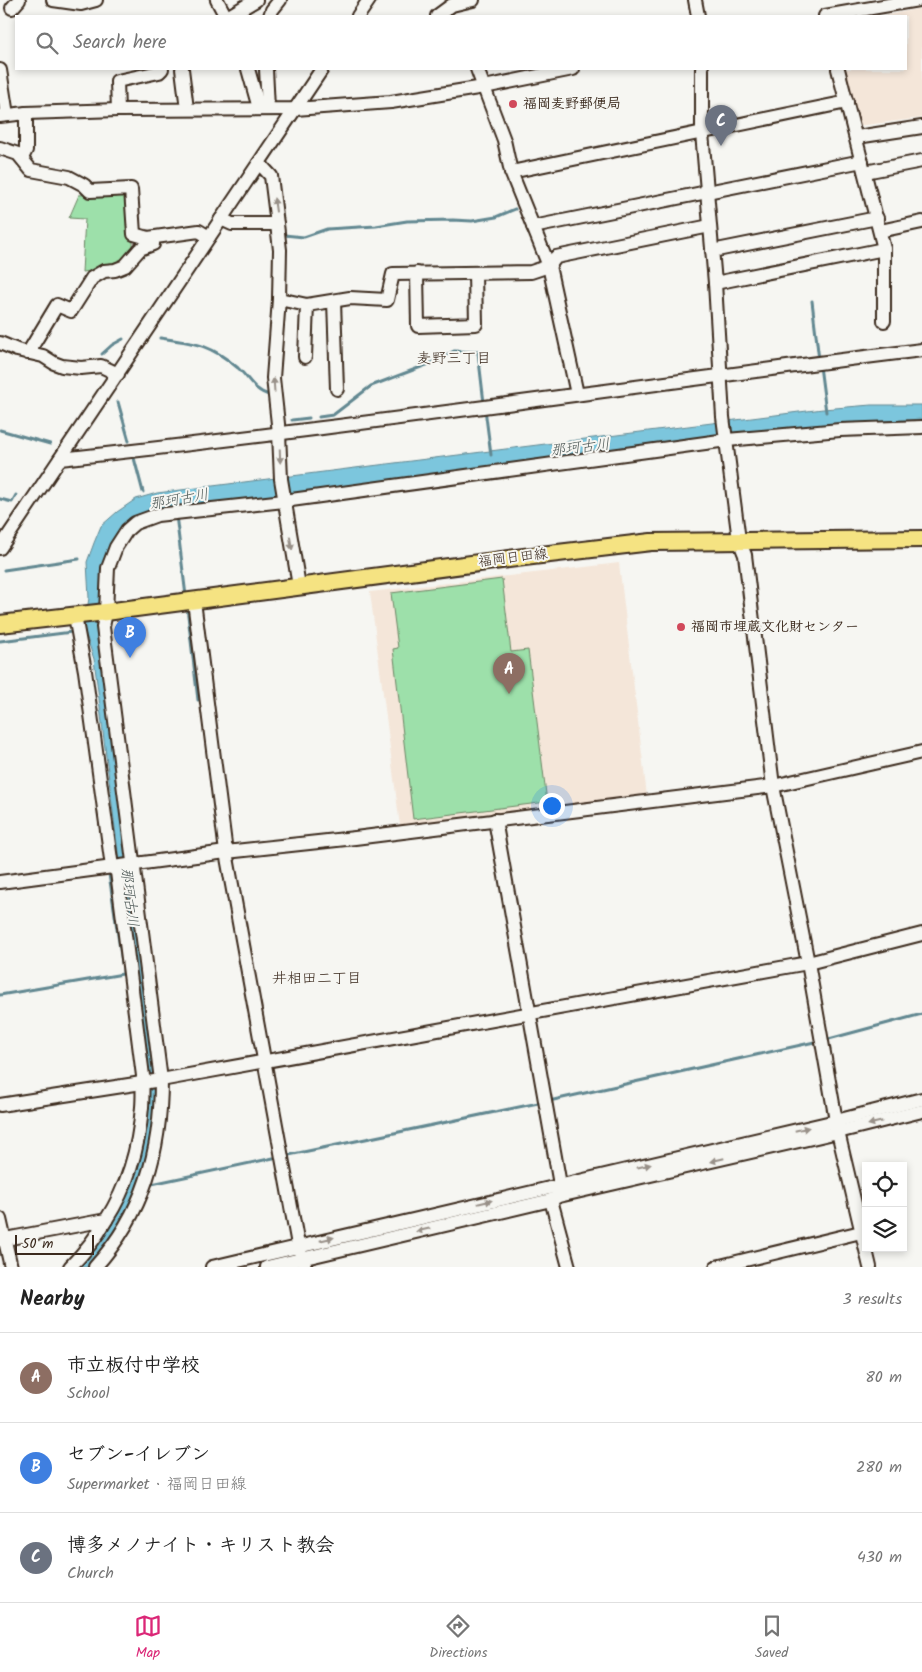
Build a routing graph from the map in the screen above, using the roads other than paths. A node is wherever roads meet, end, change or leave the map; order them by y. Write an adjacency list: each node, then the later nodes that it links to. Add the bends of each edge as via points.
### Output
1 (54, 0): 2 (street, via 81,4)
2 (96, 0)
3 (217, 0): 11 (street)
4 (256, 0): 12 (street)
5 (280, 0): 13 (street)
6 (369, 0): 14 (street)
7 (473, 0): 10 (street)
8 (695, 0): 16 (street)
9 (918, 0): 17 (street)
10 (453, 7): 15 (street)
11 (225, 15)
12 (228, 15)
13 (270, 15)
14 (359, 15)
15 (439, 15)
16 (698, 15)
17 (831, 15)
18 (0, 70): 35 (street)
19 (161, 70): 33 (street, via 117,81)
20 (182, 70): 31 (street)
21 (248, 70): 30 (street)
22 (266, 70): 30 (street)
23 (321, 70): 32 (street)
24 (476, 70): 28 (street)
25 (568, 70): 28 (street)
26 (702, 70): 37 (street)
27 (838, 70): 29 (street)
28 (484, 87): 32 (street, via 391,102); 44 (street, via 504,140)
29 (847, 102): 37 (street); 38 (street)
30 (264, 108): 31 (street); 32 (street)
31 (187, 109): 33 (street)
32 (295, 109): 42 (street)
33 (118, 110): 34 (street)
34 (26, 113): 35 (street); 40 (street, via 26,150)
35 (4, 116)
36 (922, 127): 38 (street)
37 (702, 133): 44 (street); 45 (street)
38 (857, 137): 43 (street)
39 (0, 148): 40 (street)
40 (22, 158): 54 (street, via 31,170 69,178 90,191 131,190 134,234)
41 (922, 161): 43 (street)
42 (259, 163): 47 (street); 49 (street, one-way to 42, via 271,176)
43 (863, 167): 45 (street); 46 (street)
44 (511, 172): 51 (street)
45 (706, 191): 50 (street); 51 (street)
46 (876, 218): 52 (street); 56 (street)
47 (222, 219): 49 (street, via 232,224); 53 (street)
48 (922, 222): 52 (street)
49 (278, 224): 61 (street)
50 (710, 226): 56 (street); 57 (street, via 556,257)
51 (533, 227): 57 (street)
52 (880, 231): 55 (street)
53 (209, 237): 54 (street, via 199,231); 69 (street)
54 (153, 238): 67 (street, via 153,244 140,250 125,266 92,278 71,311 57,304)
55 (884, 249): 60 (street); 64 (street)
56 (712, 251): 60 (street)
57 (550, 266): 59 (street, via 530,272); 72 (street)
58 (417, 273): 59 (street); 59 (street, via 418,326 476,324); 62 (street, via 393,274 387,300 350,298)
59 (475, 273)
60 (715, 283): 70 (street)
61 (279, 299): 63 (street); 74 (street, one-way to 61, via 273,378)
62 (334, 301): 63 (street); 71 (street)
63 (307, 305): 68 (street)
64 (884, 321)
65 (0, 343): 67 (street)
66 (922, 350): 70 (street)
67 (28, 353): 69 (street, via 43,356 62,366 101,366)
68 (305, 357)
69 (118, 374): 76 (street)
70 (721, 374): 72 (street); 75 (street)
71 (337, 389)
72 (577, 394): 74 (street)
73 (922, 428): 75 (street, via 840,430)
74 (279, 433): 76 (street); 77 (street, one-way to 77)
75 (727, 440): 77 (street); 80 (street)
76 (60, 459): 78 (street)
77 (284, 500): 82 (street, one-way to 82); 84 (street, via 157,515 135,523 127,530 110,559)
78 (4, 535): 81 (street)
79 (922, 539): 80 (main road, 福岡日田線)
80 (739, 540): 82 (main road, 福岡日田線, via 651,542); 88 (street, via 745,555)
81 (0, 548)
82 (298, 586): 83 (main road, 福岡日田線)
83 (194, 601): 84 (main road, 福岡日田線); 90 (street)
84 (106, 612): 85 (main road, 福岡日田線); 91 (street, via 103,627)
85 (77, 615): 86 (main road); 92 (street)
86 (0, 624)
87 (922, 752): 88 (street)
88 (773, 786): 89 (street); 95 (street)
89 (496, 820): 90 (street); 96 (street)
90 (226, 852): 91 (street); 97 (street)
91 (134, 864): 92 (street); 98 (street)
92 (112, 867): 93 (street); 99 (street, via 117,872)
93 (0, 882)
94 (922, 934): 95 (street)
95 (808, 963): 96 (street); 103 (street)
96 (531, 1012): 97 (street); 104 (street, via 560,1179)
97 (264, 1060): 98 (street); 109 (street)
98 (161, 1080): 99 (street); 113 (street, via 160,1120 149,1174 135,1208 115,1243)
99 (142, 1082): 101 (street); 106 (street, via 136,1150 124,1185)
100 (922, 1099): 103 (street)
101 (0, 1105)
102 (922, 1111): 103 (street, one-way to 103)
103 (837, 1127): 104 (street); 107 (street)
104 (556, 1194): 109 (street, one-way to 104); 110 (street, one-way to 110); 116 (street)
105 (0, 1218): 108 (street)
106 (106, 1220): 108 (street); 112 (street)
107 (861, 1232): 117 (street); 118 (street)
108 (2, 1240): 111 (street)
109 (298, 1246): 110 (street); 114 (street)
110 (304, 1263): 115 (street)
111 (11, 1267)
112 (70, 1267)
113 (96, 1267)
114 (212, 1267)
115 (267, 1267)
116 (569, 1267)
117 (716, 1267)
118 (870, 1267)

